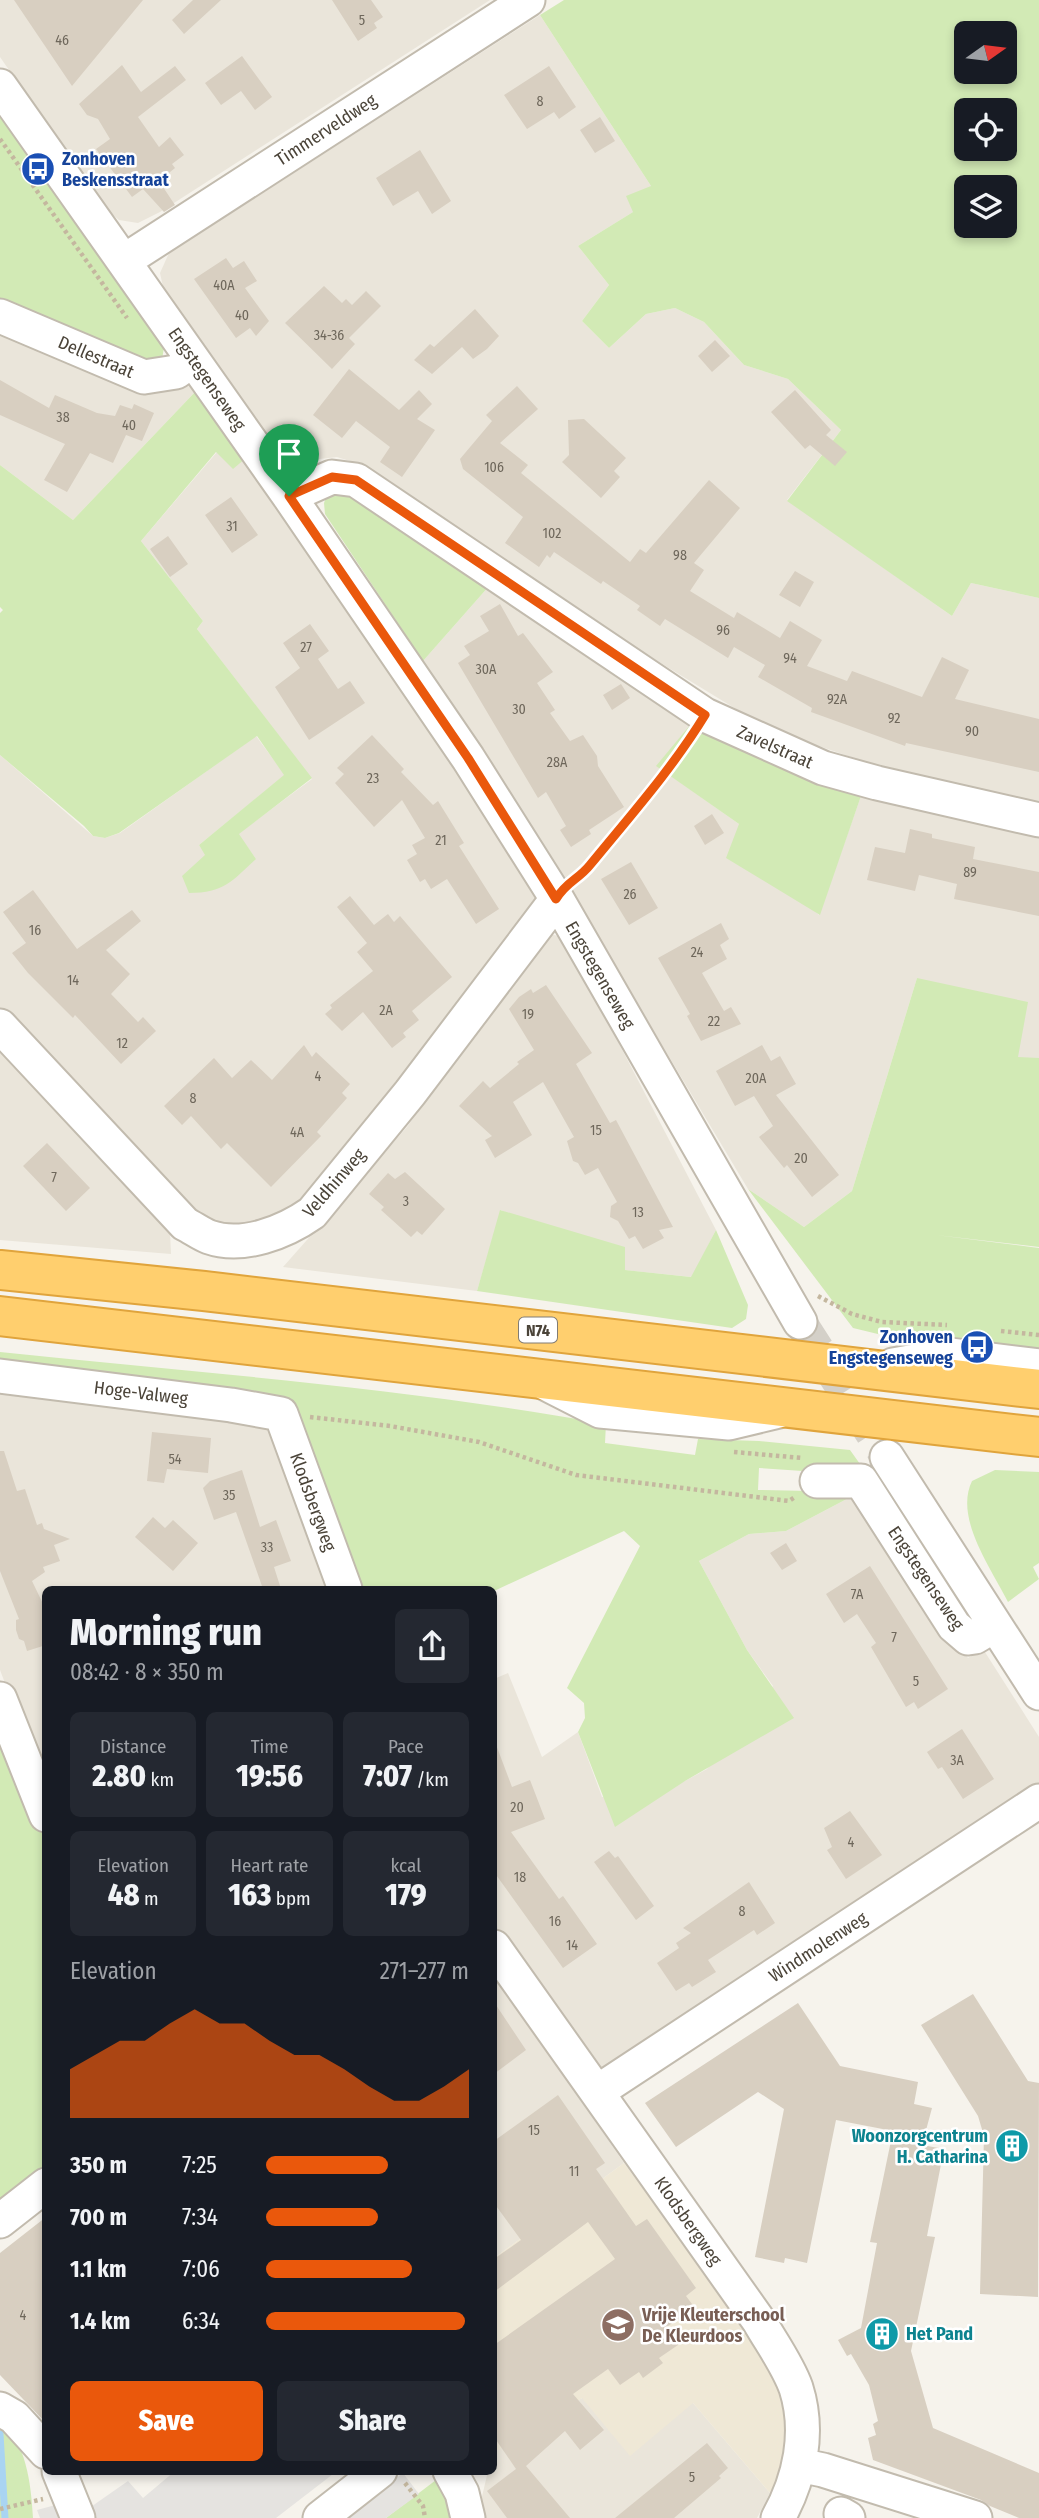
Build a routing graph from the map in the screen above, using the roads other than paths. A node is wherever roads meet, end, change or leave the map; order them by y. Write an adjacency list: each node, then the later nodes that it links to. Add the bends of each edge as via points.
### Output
1 (528, 0): 3 (street, Timmerveldweg)
2 (0, 86): 3 (street, Engstegenseweg)
3 (124, 261): 5 (street, Engstegenseweg)
4 (0, 316): 5 (street, Dellestraat, via 144,377 176,372)
5 (193, 360): 6 (street, Engstegenseweg)
6 (289, 496): 7 (street, Zavelstraat, via 332,477 356,480 705,715 824,768); 8 (street, Engstegenseweg, via 468,758)
7 (1039, 820)
8 (556, 899): 9 (street, Veldhinweg, via 410,1093 312,1213 269,1235 239,1241 211,1237 185,1224); 12 (street, Engstegenseweg)
9 (0, 1026)
10 (0, 1270): 14 (highway, N74)
11 (0, 1316): 18 (highway)
12 (800, 1322)
13 (1039, 1366): 14 (street, via 950,1355)
14 (872, 1369): 16 (highway, N74)
15 (0, 1376): 17 (street, Hoge-Valweg)
16 (1039, 1389)
17 (281, 1414): 21 (street, Klodsbergweg)
18 (1039, 1437)
19 (887, 1457): 22 (street, Engstegenseweg)
20 (817, 1481): 22 (street, Engstegenseweg, via 861,1481 961,1634 975,1637)
21 (344, 1586)
22 (995, 1625): 23 (street, Engstegenseweg)
23 (1039, 1693)
24 (0, 1699): 26 (street)
25 (1039, 1801): 28 (street, Windmolenweg)
26 (42, 1805)
27 (497, 1951): 28 (street, Klodsbergweg)
28 (597, 2092): 33 (street, Klodsbergweg, via 759,2321 795,2386 803,2423)
29 (42, 2189): 30 (street)
30 (0, 2221)
31 (0, 2409): 32 (street, via 14,2417)
32 (42, 2448)
33 (799, 2465): 37 (street); 41 (street, Klodsbergweg, via 791,2496)
34 (61, 2475): 38 (street)
35 (375, 2475): 39 (street)
36 (452, 2475): 40 (street)
37 (963, 2516)
38 (78, 2518)
39 (320, 2518)
40 (468, 2518)
41 (778, 2518)

